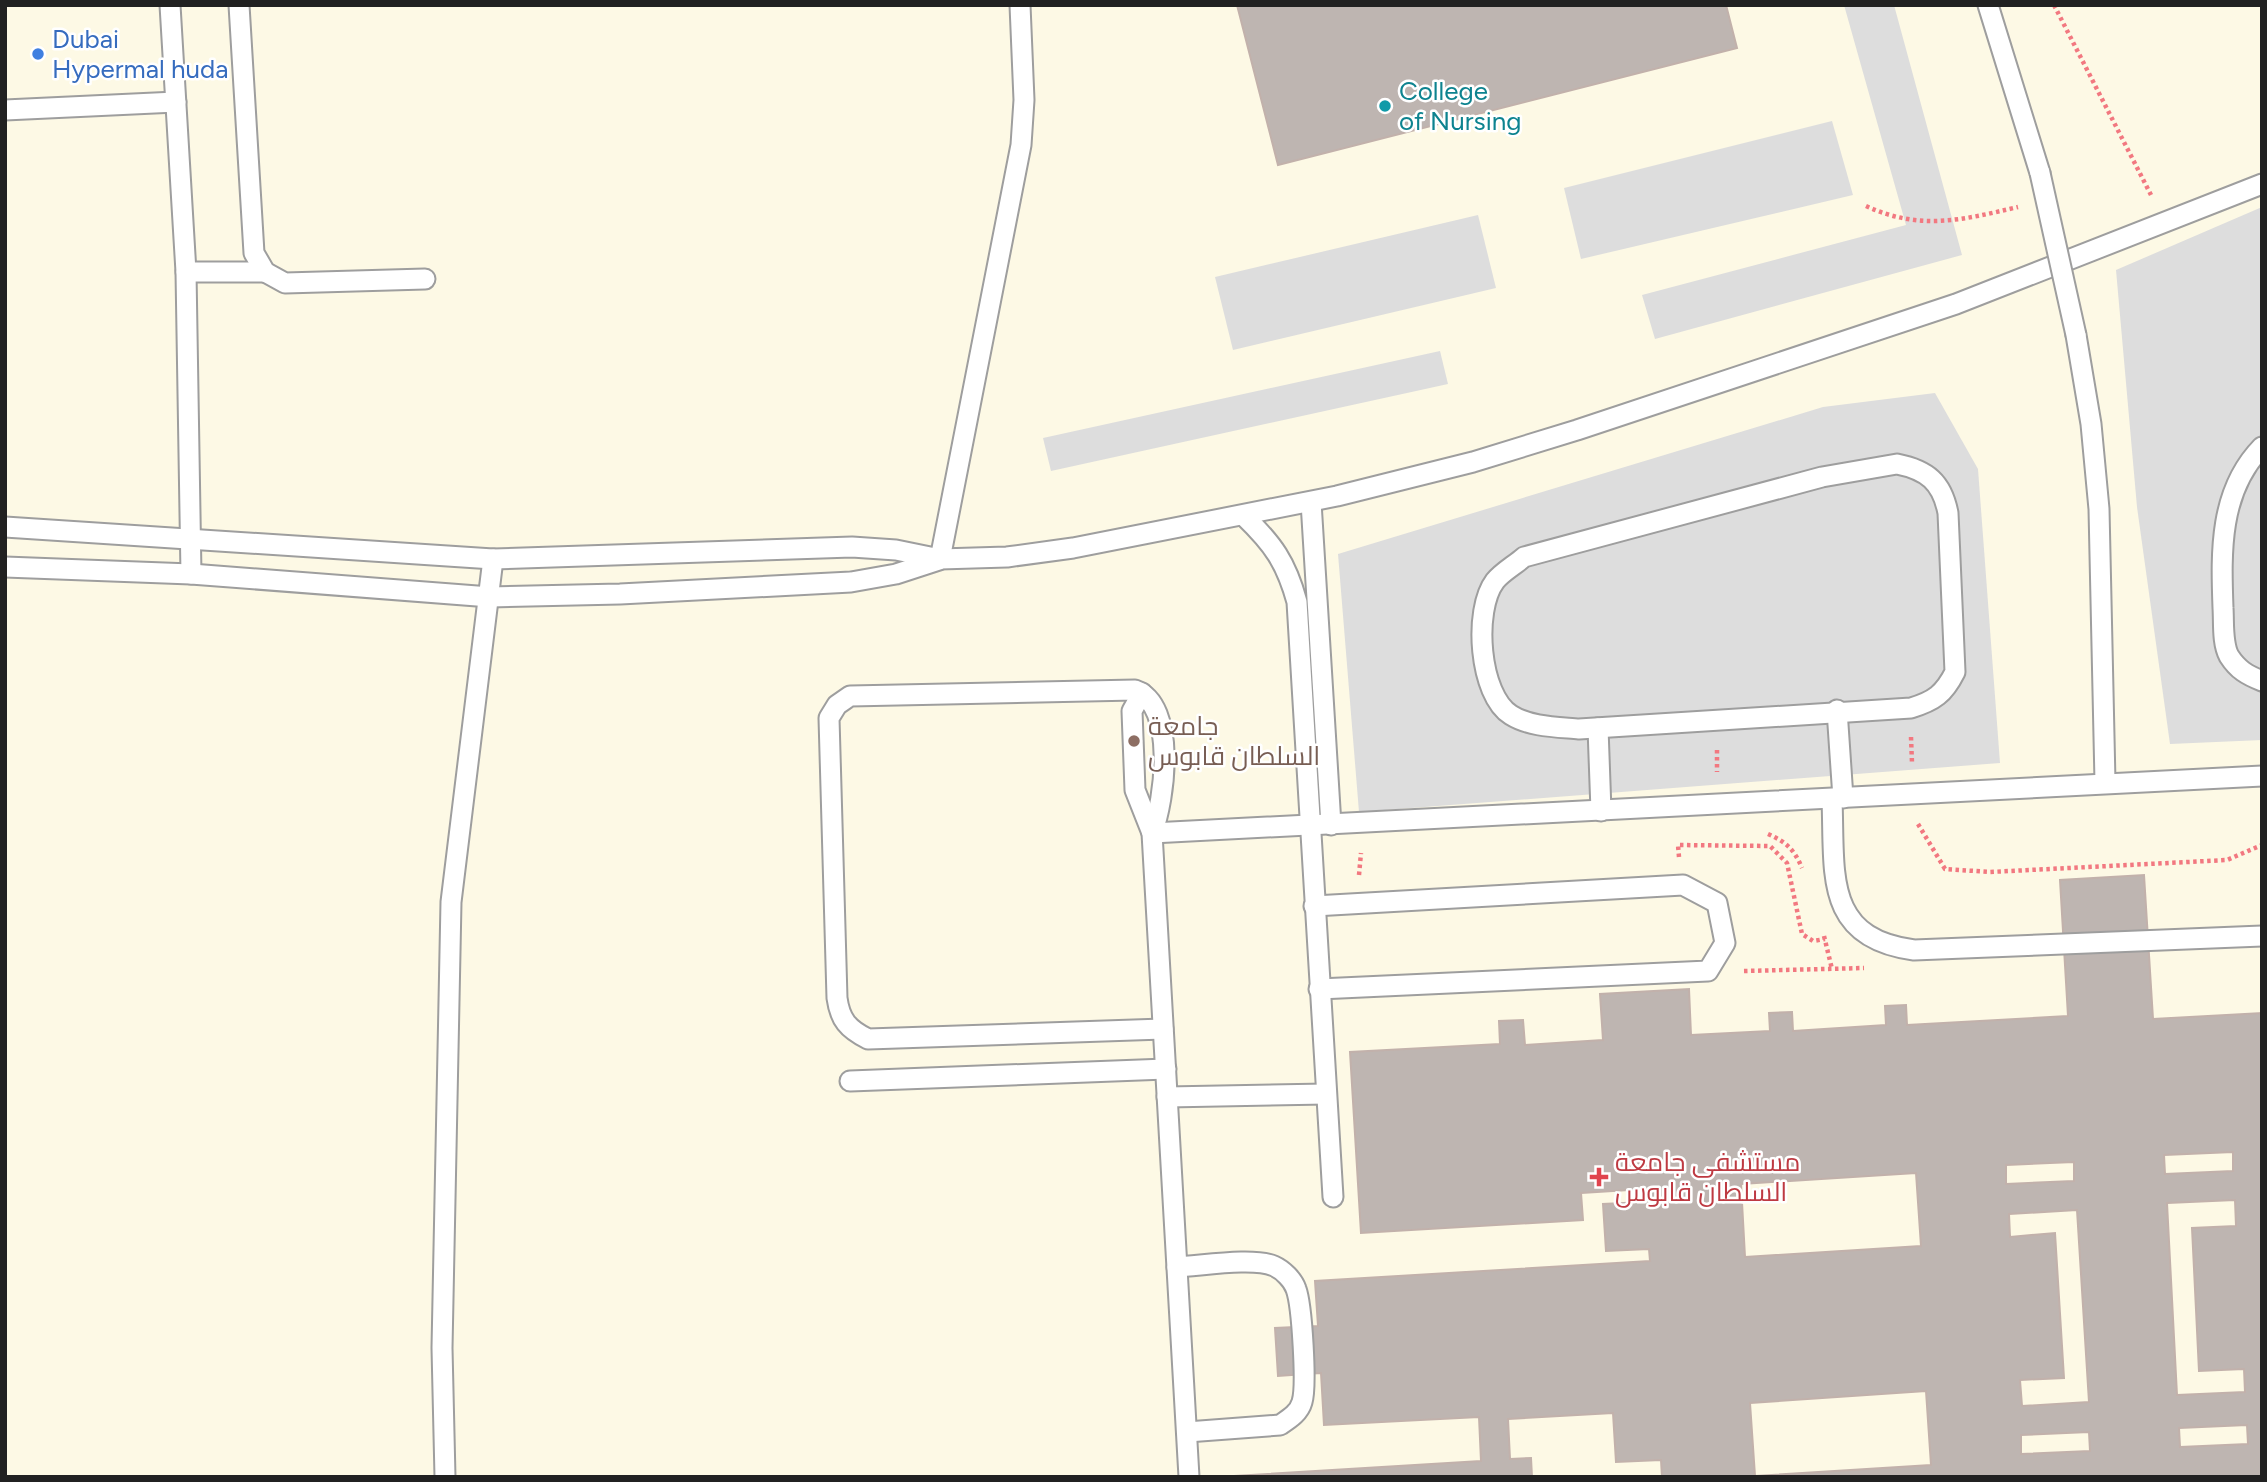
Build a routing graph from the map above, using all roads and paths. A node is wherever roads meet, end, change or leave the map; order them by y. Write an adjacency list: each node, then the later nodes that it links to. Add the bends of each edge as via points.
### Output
1 (170, 5): 6 (lane)
2 (239, 5): 13 (lane, via 254,253)
3 (1020, 5): 21 (lane, via 1021,145)
4 (1988, 5): 32 (lane, bridge, via 2040,173 2091,424 2099,509)
5 (2054, 5): 11 (path)
6 (176, 102): 7 (lane); 12 (lane)
7 (5, 110)
8 (2262, 184): 11 (lane)
9 (1866, 205): 10 (path, via 1912,222)
10 (2008, 210)
11 (2164, 220): 16 (lane, via 1956,304 1591,426 1473,462)
12 (186, 272): 13 (lane); 19 (lane)
13 (265, 272): 14 (lane, via 285,283)
14 (425, 279)
15 (2262, 447): 25 (lane, via 2234,489 2224,523 2221,558 2228,654 2242,673)
16 (1311, 502): 17 (lane); 38 (lane)
17 (1244, 516): 21 (lane, via 1073,548 1007,557); 39 (lane, via 1270,541 1288,570 1297,602)
18 (5, 527): 19 (lane)
19 (191, 539): 20 (lane); 23 (lane)
20 (493, 559): 21 (lane, via 852,547); 24 (lane)
21 (940, 559): 24 (lane, via 896,574 851,582)
22 (5, 567): 23 (lane)
23 (191, 574): 24 (lane)
24 (490, 597): 62 (lane, via 451,902 442,1348)
25 (2262, 681)
26 (1143, 692): 41 (lane, via 1132,711 1135,790); 41 (lane, via 1160,718 1164,790); 54 (lane, via 1127,688 866,695 850,696 836,705 828,734 836,998 840,1016 851,1031 868,1039)
27 (1910, 708): 28 (lane); 30 (lane, via 1933,701 1947,688 1955,672 1956,641 1945,494 1925,473 1897,464 1822,477 1524,557 1494,582 1481,615 1485,677 1510,714 1542,726); 33 (path)
28 (1838, 710): 29 (lane); 34 (lane)
29 (1717, 719): 30 (lane); 35 (path)
30 (1598, 728): 36 (lane)
31 (2262, 776): 32 (lane)
32 (2105, 782): 33 (lane)
33 (1913, 794): 34 (lane); 42 (path, via 1919,831 1945,869 1990,872 2227,860)
34 (1838, 799): 35 (lane); 50 (lane, via 1836,876 1841,905 1859,930)
35 (1717, 805): 36 (lane)
36 (1601, 811): 37 (lane)
37 (1384, 822): 38 (lane); 45 (path, via 1385,853 1360,853)
38 (1331, 825): 39 (lane)
39 (1309, 826): 41 (lane); 46 (lane)
40 (1763, 831): 43 (path, via 1795,852)
41 (1152, 832): 54 (lane)
42 (2262, 845)
43 (1803, 871)
44 (1683, 885): 45 (lane); 49 (path, via 1678,845 1770,846 1787,863 1802,934 1813,941); 52 (lane, via 1717,903 1725,943)
45 (1362, 904): 46 (lane)
46 (1314, 906): 53 (lane)
47 (1821, 928): 49 (path)
48 (2262, 936): 50 (lane, via 1914,950)
49 (1825, 939): 51 (path)
50 (1884, 946): 51 (path, via 1885,968)
51 (1832, 969): 52 (path)
52 (1708, 971): 53 (lane)
53 (1319, 989): 57 (lane)
54 (1163, 1029): 55 (lane)
55 (1166, 1069): 56 (lane); 58 (lane)
56 (850, 1081)
57 (1326, 1094): 58 (lane); 59 (lane)
58 (1167, 1097): 60 (lane)
59 (1333, 1197)
60 (1177, 1267): 61 (lane); 61 (lane, via 1260,1263 1287,1275 1299,1302 1304,1389 1302,1404 1280,1425)
61 (1186, 1432): 63 (lane)
62 (445, 1477)
63 (1189, 1477)

